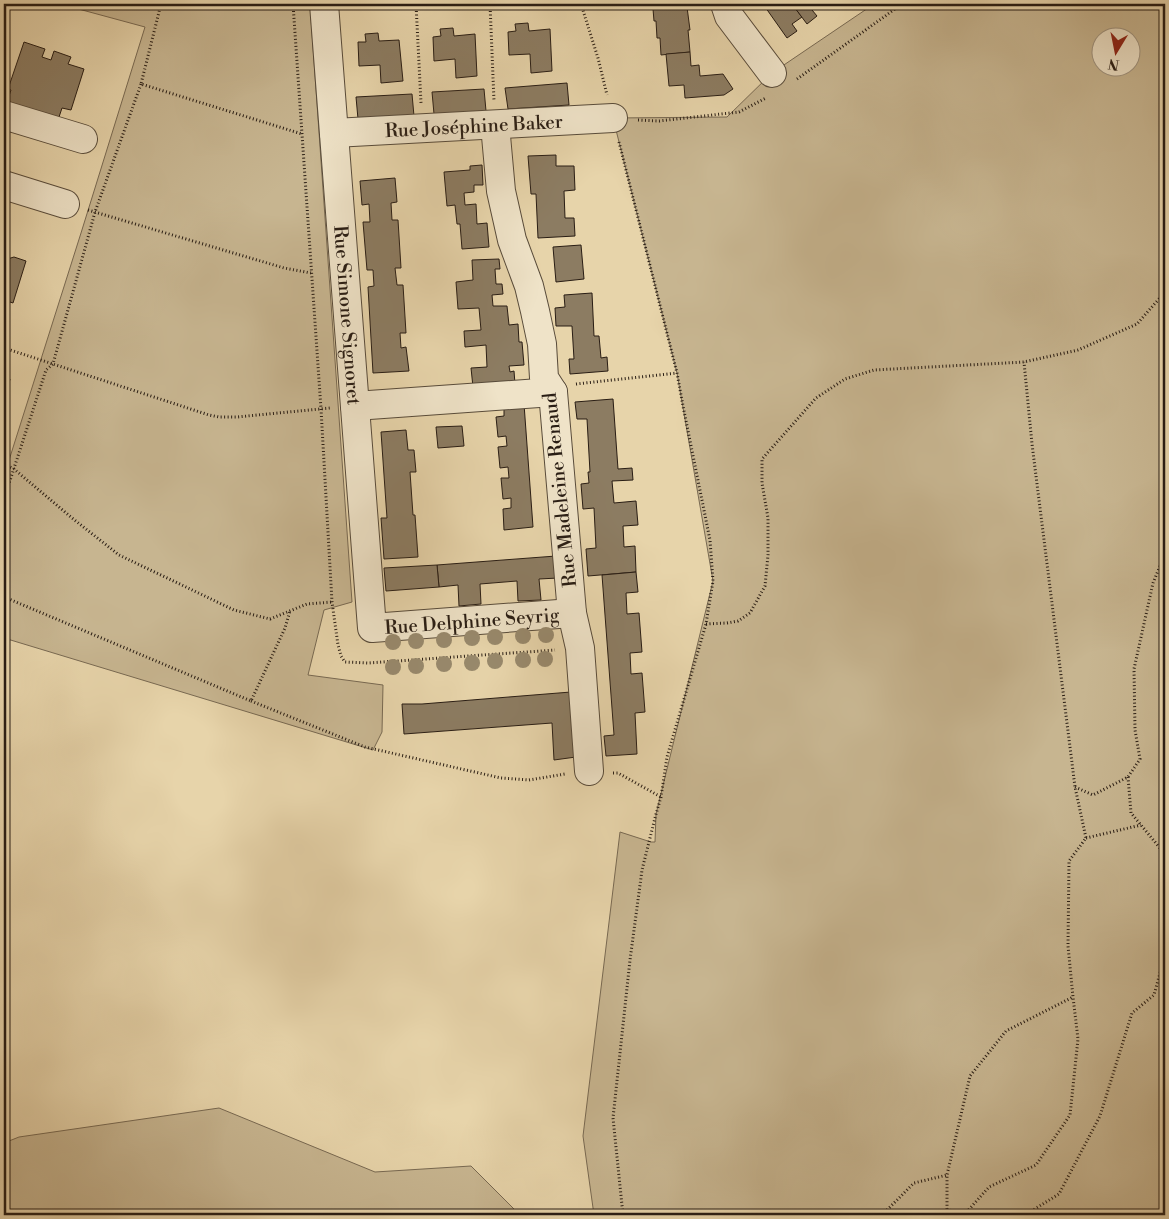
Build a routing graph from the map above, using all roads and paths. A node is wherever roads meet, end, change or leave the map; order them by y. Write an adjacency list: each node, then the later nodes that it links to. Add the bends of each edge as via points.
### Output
1 (161, 4): 8 (path)
2 (324, 4): 13 (street, Rue Simone Signoret)
3 (416, 4): 12 (path)
4 (490, 4): 11 (path)
5 (582, 4): 10 (path)
6 (725, 4): 7 (street, via 729,16)
7 (772, 73)
8 (141, 84): 14 (path); 18 (path)
9 (4, 115): 15 (street)
10 (613, 118): 11 (street, Rue Joséphine Baker); 24 (path)
11 (495, 125): 12 (street, Rue Joséphine Baker); 25 (street, Rue Madeleine Renaud, via 502,191 512,240 535,310 544,378)
12 (422, 128): 13 (street, Rue Joséphine Baker)
13 (334, 133): 26 (street, Rue Simone Signoret)
14 (302, 134)
15 (83, 139)
16 (4, 185): 17 (street)
17 (65, 204): 18 (path)
18 (95, 212): 19 (path, via 284,268); 23 (path)
19 (311, 273)
20 (1165, 292): 22 (path, via 1137,324 1078,350)
21 (4, 348): 23 (path)
22 (1024, 362): 35 (path, via 874,370 845,379 816,398 762,459 768,518 765,586 750,614 727,624); 40 (path)
23 (52, 364): 26 (path, via 219,417); 28 (path, via 46,370)
24 (677, 373): 25 (path, via 567,386); 35 (path, via 710,540 713,581)
25 (553, 392): 26 (street); 34 (street, Rue Madeleine Renaud)
26 (355, 406): 36 (street, Rue Simone Signoret)
27 (4, 464): 28 (path)
28 (14, 469): 29 (path); 33 (path, via 119,555 234,610 270,619)
29 (4, 499)
30 (1165, 554): 39 (path, via 1154,583 1134,669 1135,730 1140,759)
31 (4, 597): 37 (path)
32 (332, 602): 33 (path, via 307,604)
33 (290, 611): 37 (path)
34 (572, 613): 36 (street, Rue Delphine Seyrig); 38 (street, Rue Madeleine Renaud, via 580,648)
35 (706, 624): 41 (path, via 667,757)
36 (372, 628)
37 (251, 701): 38 (path, via 365,748 500,778 529,780)
38 (589, 771): 41 (path, via 618,773)
39 (1128, 777): 40 (path, via 1093,795); 42 (path, via 1131,813)
40 (1075, 787): 43 (path)
41 (661, 797): 49 (path, via 642,870 613,1118)
42 (1141, 825): 43 (path); 44 (path, via 1160,848)
43 (1086, 838): 46 (path, via 1069,861 1068,946)
44 (1165, 849)
45 (1165, 954): 53 (path, via 1154,995 1132,1013 1100,1116 1059,1194)
46 (1073, 997): 47 (path, via 1006,1031 970,1076); 52 (path, via 1078,1039 1070,1115 1036,1165 989,1187)
47 (947, 1175): 48 (path); 50 (path, via 914,1183)
48 (947, 1209): 51 (path); 52 (path)
49 (623, 1215)
50 (882, 1215)
51 (945, 1215)
52 (962, 1215)
53 (1025, 1215)

